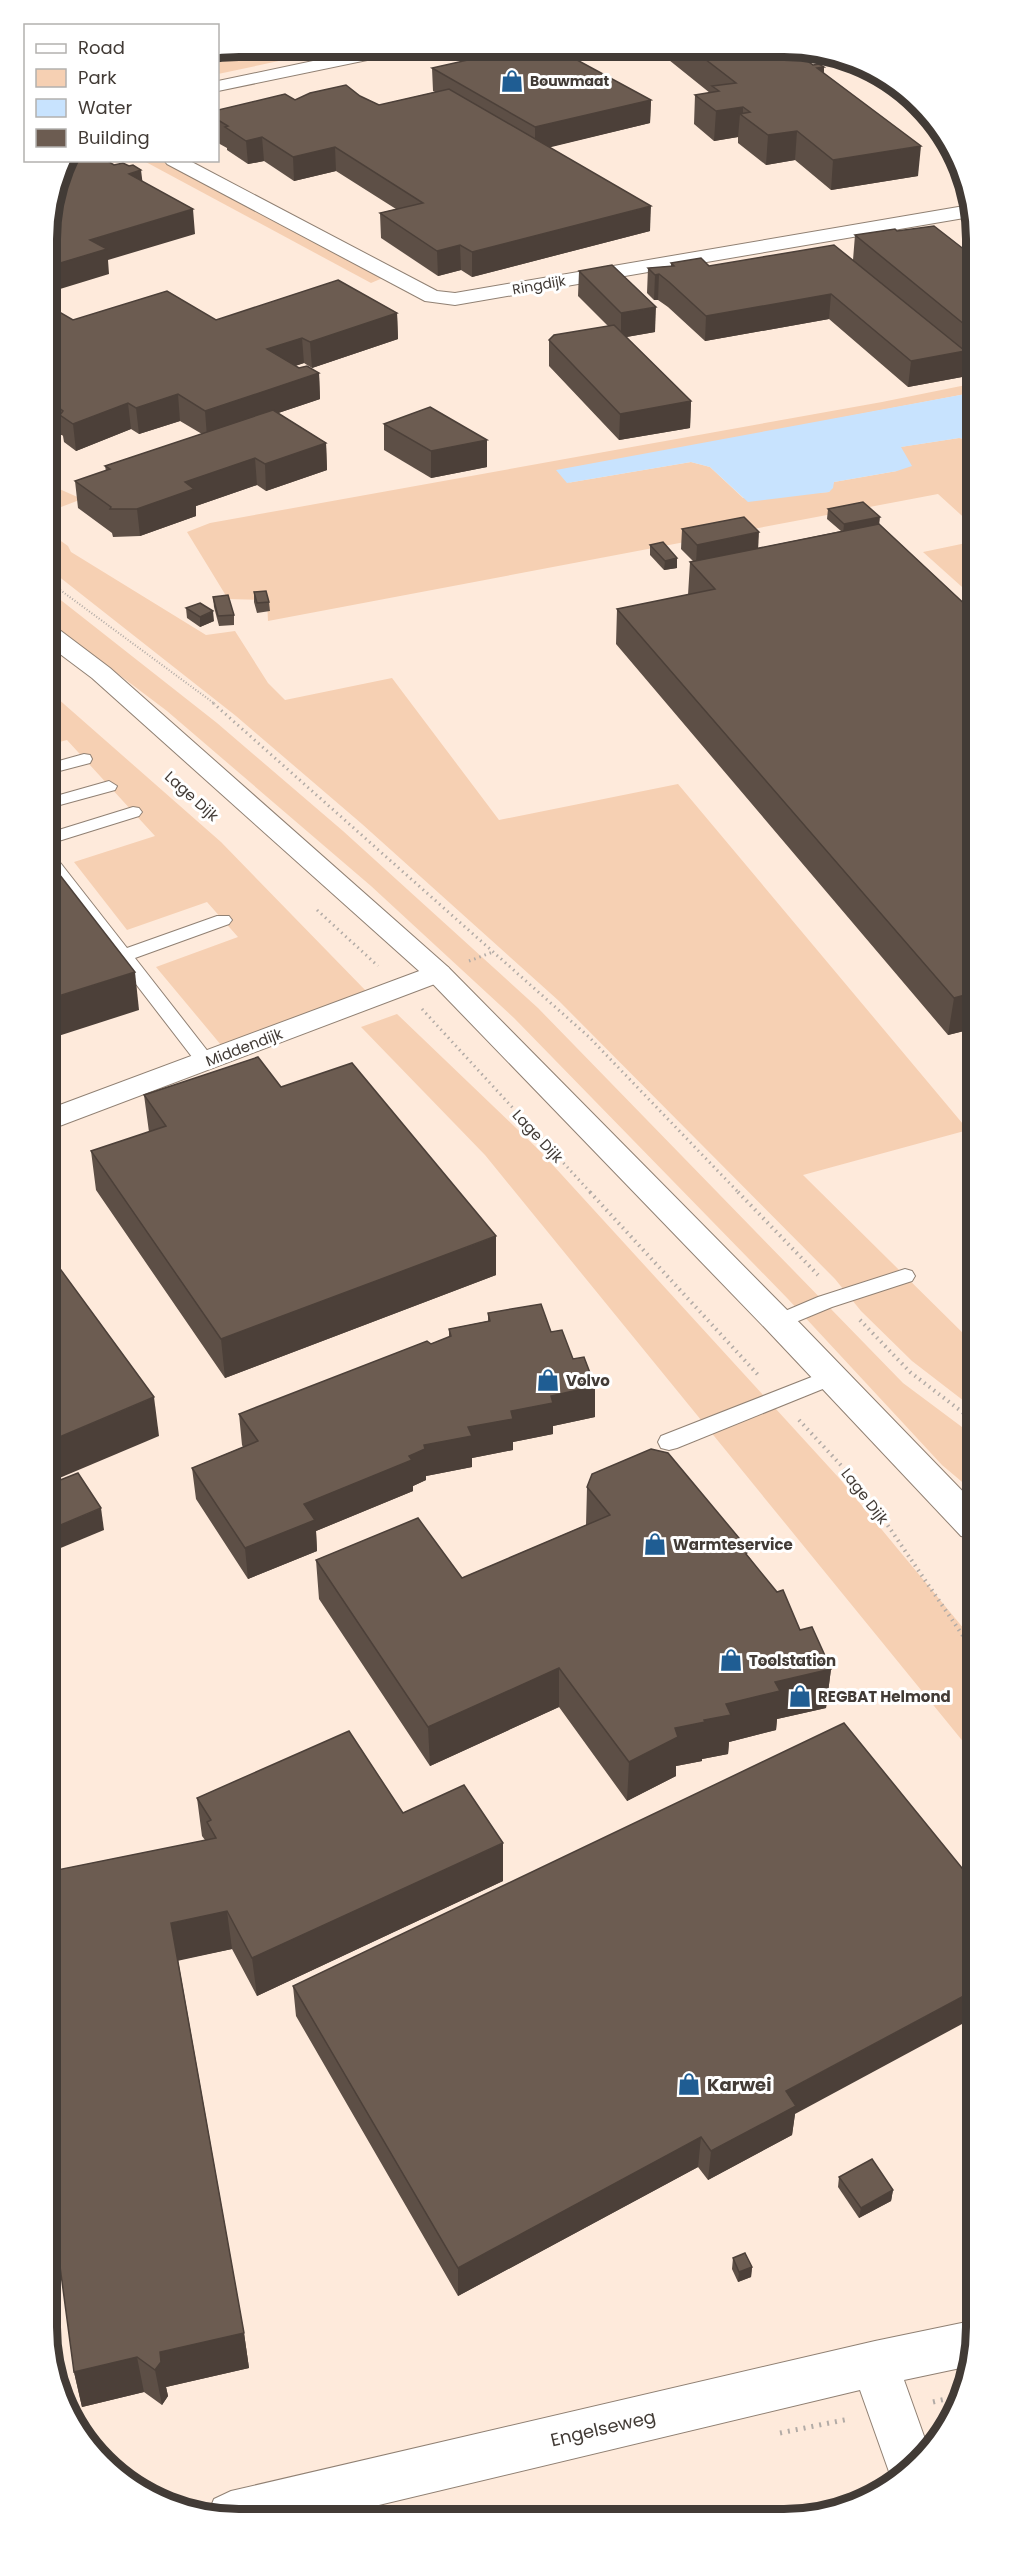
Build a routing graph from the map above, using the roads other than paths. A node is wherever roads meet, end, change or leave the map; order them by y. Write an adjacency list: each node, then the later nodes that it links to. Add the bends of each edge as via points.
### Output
1 (354, 57): 2 (street)
2 (220, 83)
3 (177, 162): 4 (street, Ringdijk, via 432,297 455,299)
4 (963, 212)
5 (57, 640): 15 (street, Lage Dijk, via 101,673)
6 (84, 759): 7 (lane)
7 (57, 766)
8 (109, 786): 9 (lane)
9 (57, 801)
10 (133, 812): 11 (lane)
11 (57, 836)
12 (57, 870): 14 (lane)
13 (223, 921): 14 (lane)
14 (123, 956): 16 (lane)
15 (438, 973): 16 (street, Middendijk); 19 (street, Lage Dijk)
16 (206, 1062): 17 (street, Middendijk)
17 (57, 1117)
18 (905, 1276): 19 (lane)
19 (779, 1322): 20 (street, Lage Dijk)
20 (832, 1377): 21 (lane); 22 (street, Lage Dijk)
21 (669, 1442)
22 (966, 1518)
23 (965, 2344): 24 (street, Engelseweg)
24 (875, 2364): 25 (street); 26 (street, Engelseweg)
25 (908, 2460)
26 (261, 2509)

